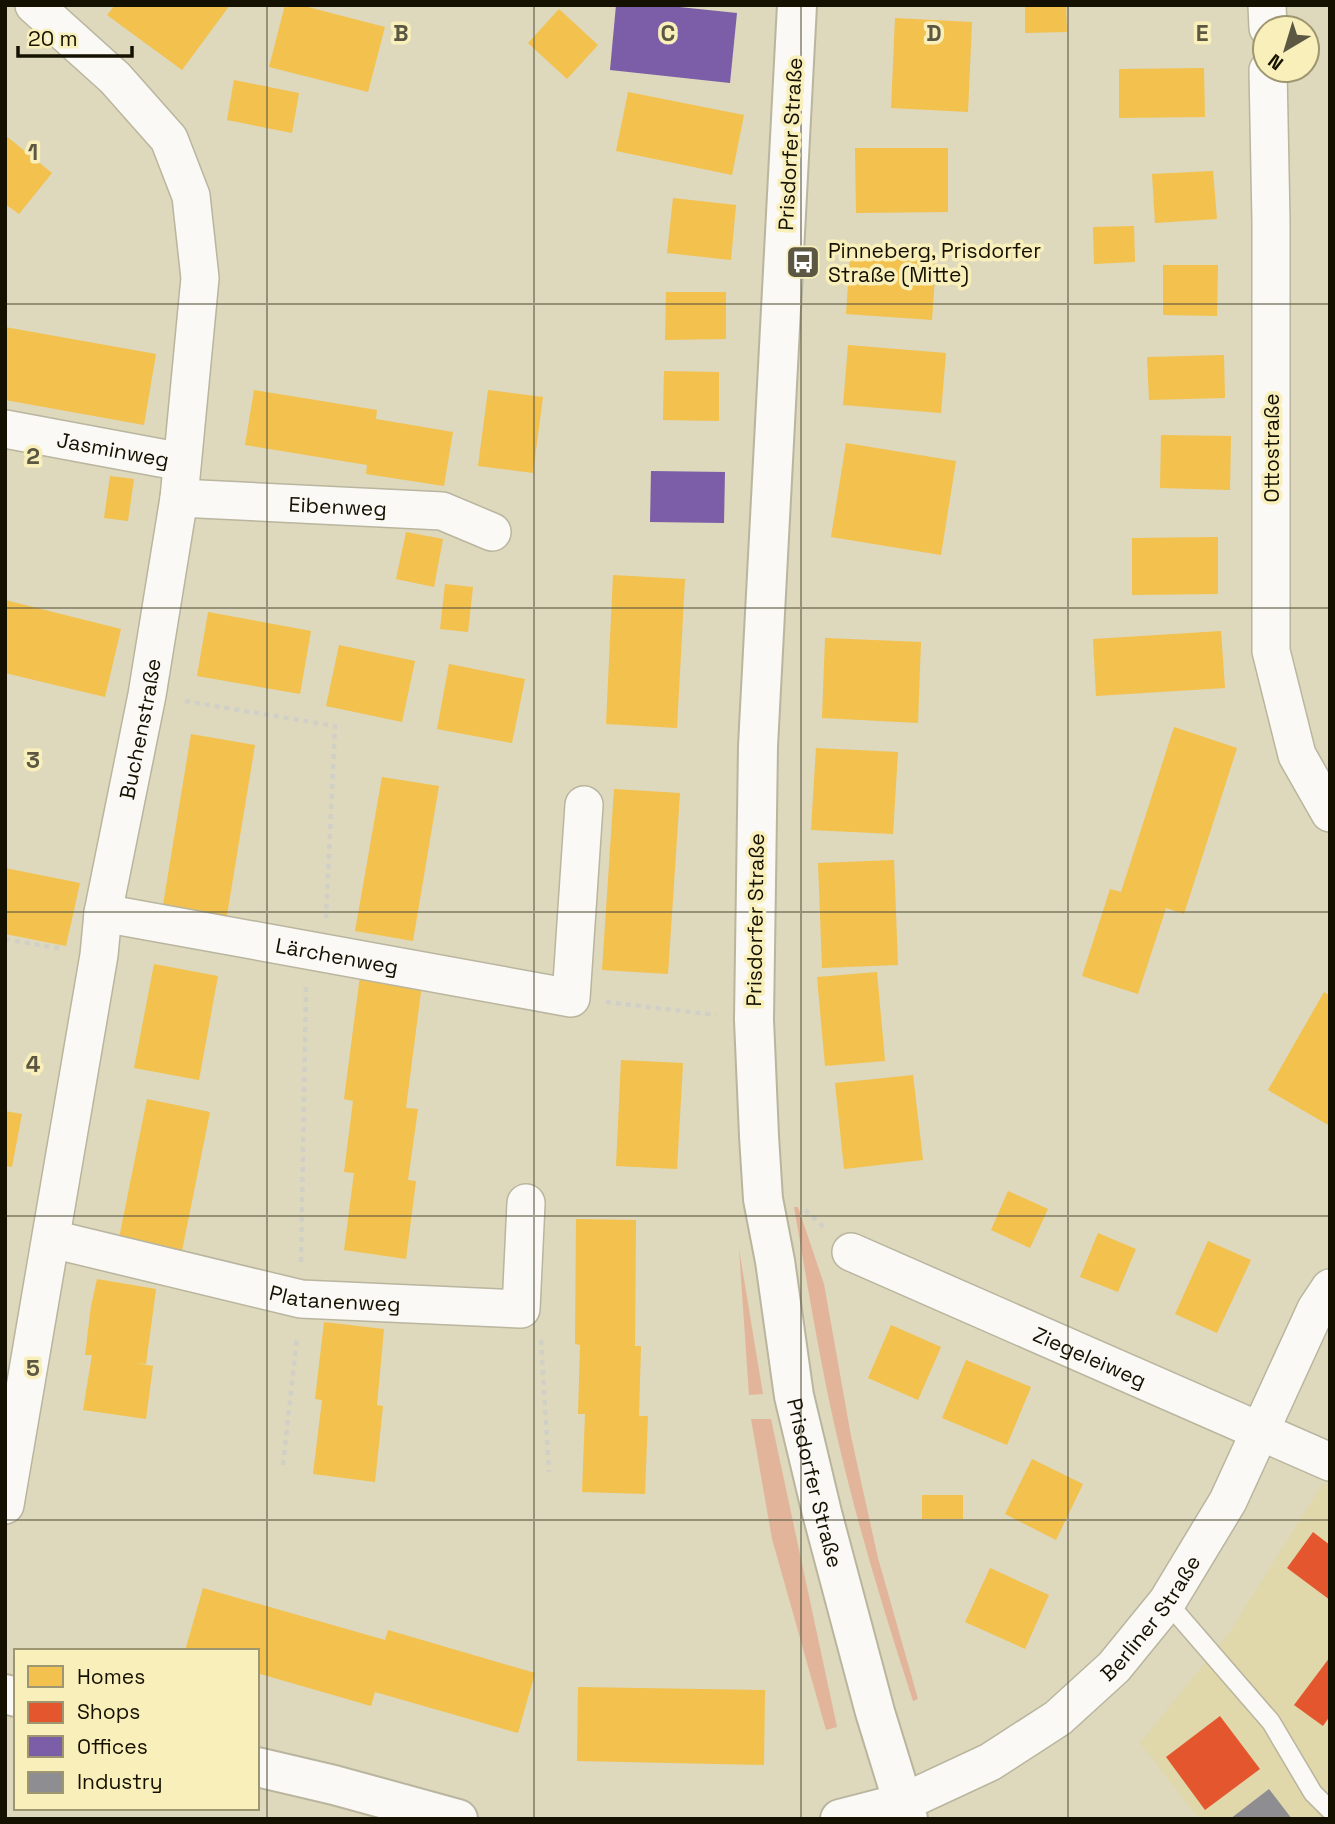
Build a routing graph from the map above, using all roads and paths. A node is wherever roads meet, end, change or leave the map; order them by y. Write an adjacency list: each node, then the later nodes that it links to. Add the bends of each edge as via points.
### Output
1 (34, 5): 5 (street, Buchenstraße, via 115,78 169,139 191,197 200,278)
2 (797, 5): 16 (street, Prisdorfer Straße, via 758,746)
3 (1268, 84): 10 (street, Ottostraße, via 1271,651 1297,755)
4 (5, 429): 5 (street, Jasminweg)
5 (182, 462): 6 (street, Buchenstraße)
6 (179, 498): 7 (street, Eibenweg, via 442,511); 8 (street, Buchenstraße)
7 (492, 532)
8 (147, 695): 11 (street, Buchenstraße); 13 (path, via 335,726)
9 (584, 805): 15 (street)
10 (1330, 813)
11 (103, 914): 13 (street, Lärchenweg); 14 (street, Buchenstraße)
12 (5, 939): 14 (path)
13 (315, 952): 15 (street, Lärchenweg); 22 (path)
14 (99, 955): 19 (street, Buchenstraße)
15 (571, 998): 16 (path)
16 (754, 1020): 17 (street, Prisdorfer Straße)
17 (763, 1199): 20 (path, via 793,1198); 32 (street, Prisdorfer Straße, via 794,1396)
18 (526, 1203): 23 (street)
19 (52, 1239): 22 (street, Platanenweg); 28 (street, Buchenstraße)
20 (851, 1252): 24 (street, Ziegeleiweg)
21 (1330, 1288): 24 (street, Berliner Straße)
22 (301, 1299): 23 (street, Platanenweg); 26 (path)
23 (521, 1309): 27 (path, via 540,1324)
24 (1259, 1430): 25 (street, Ziegeleiweg); 29 (street, Berliner Straße, via 1228,1501)
25 (1330, 1462)
26 (284, 1465)
27 (549, 1472)
28 (5, 1505)
29 (1167, 1602): 31 (lane, via 1271,1722 1313,1793); 32 (street, Berliner Straße, via 1114,1667 1058,1718)
30 (259, 1767): 33 (street)
31 (1330, 1810)
32 (905, 1811): 34 (street, Berliner Straße)
33 (458, 1819)
34 (840, 1819)

